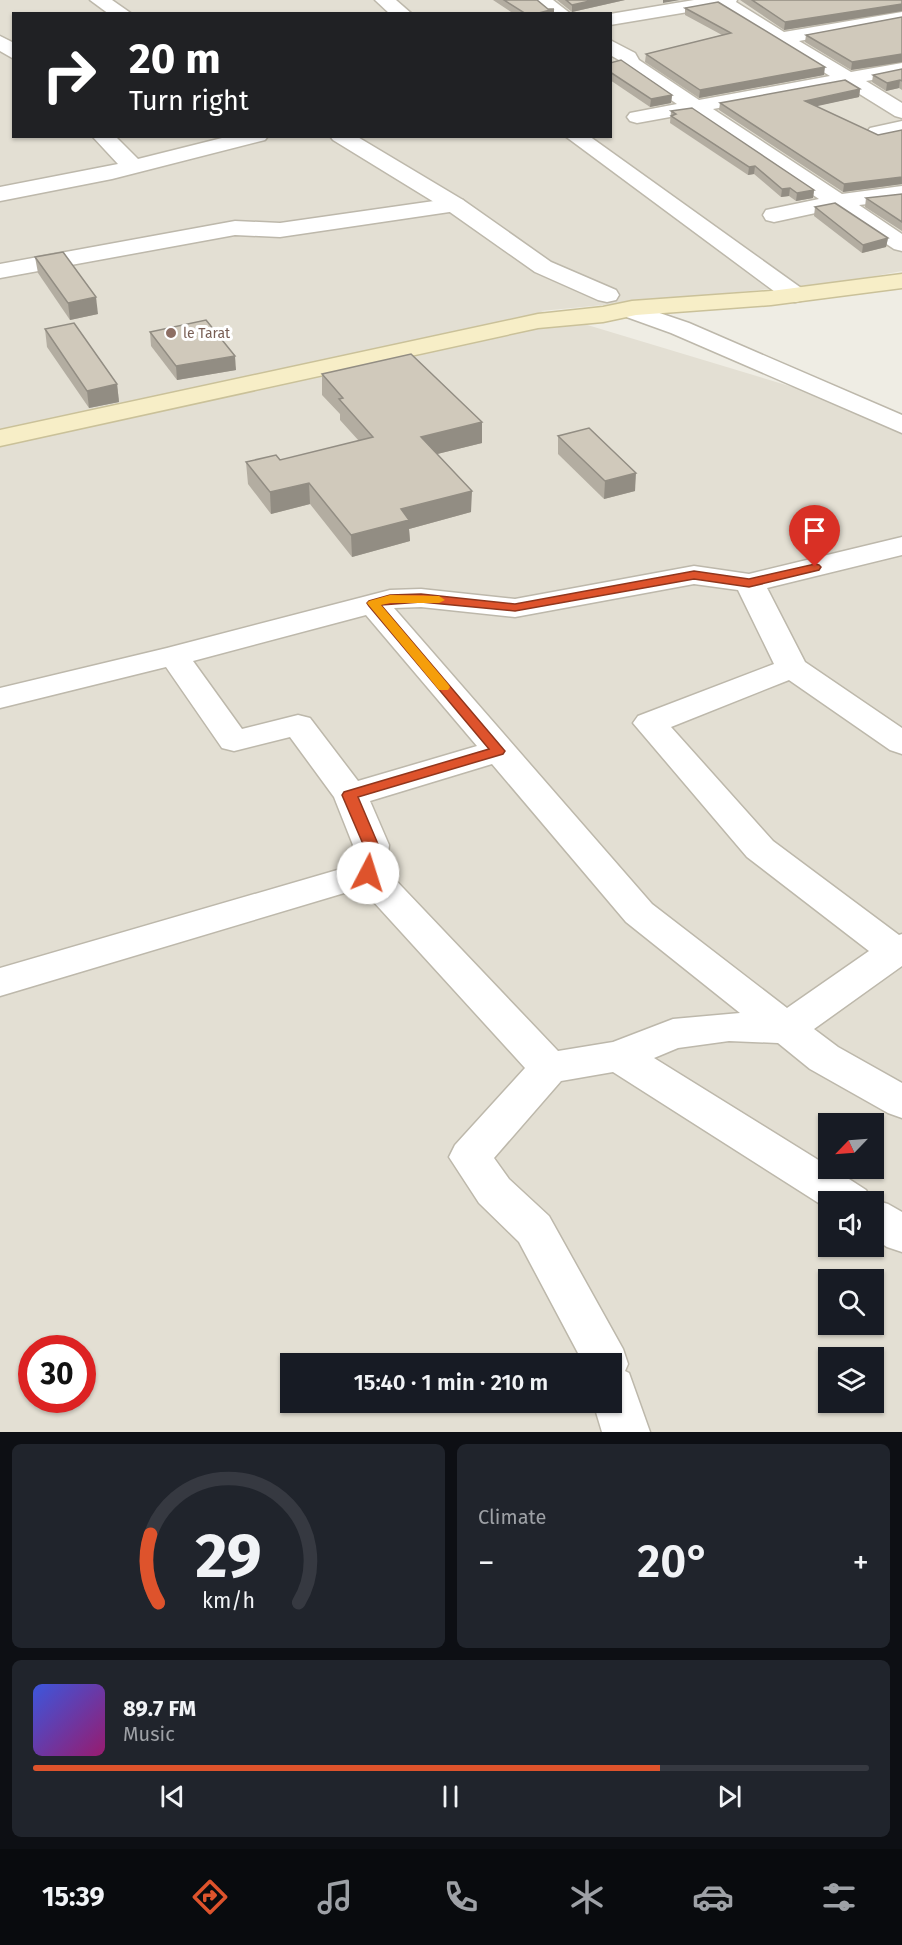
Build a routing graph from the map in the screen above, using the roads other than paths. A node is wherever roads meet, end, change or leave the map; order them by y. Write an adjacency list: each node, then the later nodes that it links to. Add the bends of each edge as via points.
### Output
1 (99, 0): 6 (street)
2 (384, 0): 7 (street)
3 (541, 0): 8 (street)
4 (722, 0): 9 (street); 10 (street)
5 (892, 11): 10 (street)
6 (120, 12)
7 (400, 12)
8 (559, 12)
9 (612, 19)
10 (781, 38): 13 (street)
11 (612, 47): 14 (street)
12 (902, 69): 13 (street)
13 (848, 79): 14 (street); 15 (street)
14 (696, 106): 16 (street); 26 (street)
15 (902, 112)
16 (637, 117)
17 (902, 127): 18 (street)
18 (877, 132)
19 (104, 138): 23 (street)
20 (250, 138): 23 (street)
21 (343, 138): 27 (street)
22 (577, 138): 32 (street)
23 (134, 167): 25 (street)
24 (902, 193): 26 (street)
25 (0, 194)
26 (839, 201): 28 (street); 29 (street)
27 (455, 205): 30 (street, via 280,230 235,228); 33 (street, via 531,258 546,276)
28 (774, 215)
29 (902, 244)
30 (4, 264)
31 (902, 281): 32 (main road)
32 (795, 295): 33 (main road)
33 (611, 305): 34 (street, via 706,340); 35 (main road)
34 (902, 425)
35 (0, 438)
36 (902, 546): 37 (street)
37 (749, 583): 38 (street, via 694,575 515,608 421,598); 40 (street)
38 (373, 603): 39 (street); 43 (street)
39 (174, 657): 41 (street); 44 (street, via 234,741 298,725)
40 (792, 668): 42 (street); 46 (street, via 650,723 760,849)
41 (0, 698)
42 (902, 743)
43 (498, 751): 44 (street); 48 (street, via 639,913)
44 (350, 795): 45 (street, via 371,844)
45 (368, 873): 47 (street); 50 (street)
46 (899, 949): 48 (street)
47 (0, 982)
48 (785, 1029): 49 (street, via 729,1027 673,1034); 51 (street, via 824,1058)
49 (619, 1056): 50 (street); 52 (street)
50 (549, 1068): 55 (street, via 470,1157 494,1191 534,1229)
51 (902, 1102)
52 (833, 1191)
53 (884, 1223): 54 (street)
54 (902, 1234)
55 (601, 1353)
56 (620, 1413): 57 (street)
57 (626, 1432)

